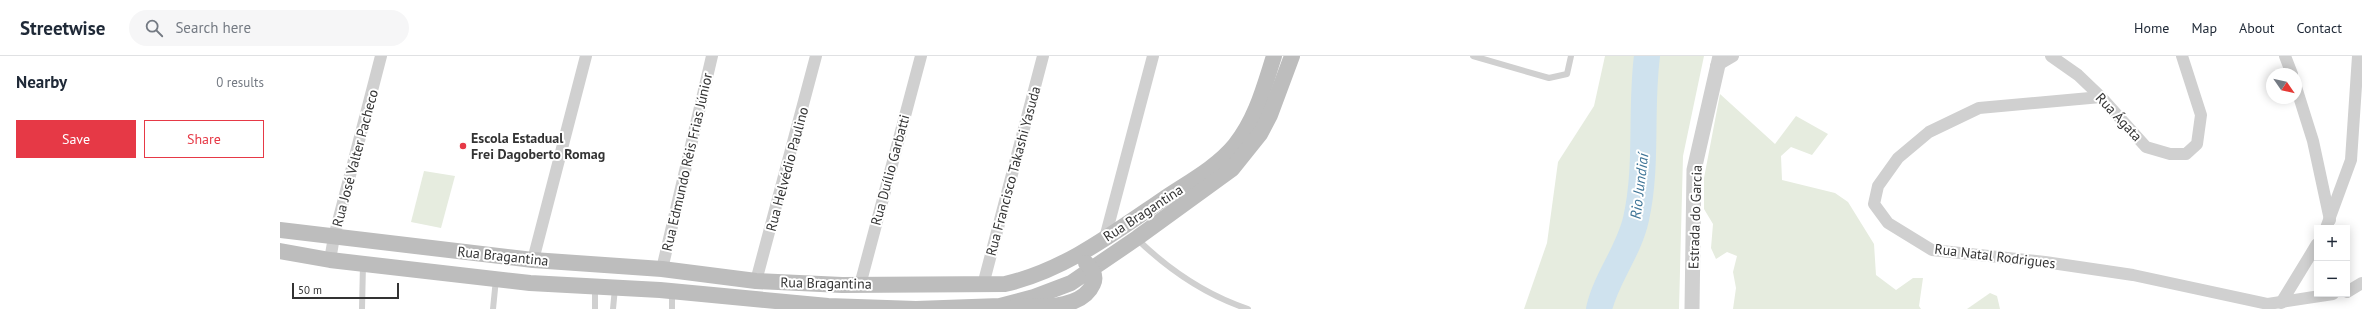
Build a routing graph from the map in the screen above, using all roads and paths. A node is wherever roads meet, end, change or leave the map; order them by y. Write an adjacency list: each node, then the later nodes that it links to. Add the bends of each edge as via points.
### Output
1 (382, 56): 24 (street, Rua José Valter Pacheco)
2 (586, 56): 31 (street)
3 (712, 56): 33 (street, Rua Edmundo Réis Frias Júnior)
4 (816, 56): 36 (street, Rua Helvédio Paulino)
5 (921, 56): 38 (street, Rua Duílio Garbatti)
6 (1043, 56): 39 (street, Rua Francisco Takashi Yasuda)
7 (1153, 56): 25 (street)
8 (1274, 56): 21 (main road, Rua Bragantina, via 1257,108 1235,145 1201,174)
9 (1292, 56): 26 (main road, Rua Bragantina, via 1270,115 1247,153 1212,185)
10 (1473, 56): 11 (lane, via 1549,78 1567,74)
11 (1571, 56)
12 (1733, 56): 17 (street)
13 (2051, 56): 19 (street, Rua Ágata, via 2078,75)
14 (2182, 56): 19 (street, Rua Ágata, via 2201,115 2197,144 2186,154 2170,154 2146,147)
15 (2285, 56): 18 (street)
16 (2358, 56): 22 (street, via 2351,160)
17 (1718, 61): 53 (street, Estrada do Garcia, via 1694,170)
18 (2290, 68)
19 (2101, 97): 45 (street, Rua Natal Rodrigues, via 1979,108 1936,128 1898,158 1878,186 1874,204 1888,223 1932,250 2111,272 2268,304)
20 (2301, 104): 22 (street, via 2313,141)
21 (1138, 216): 25 (main road, Rua Bragantina); 26 (main road, via 1135,227)
22 (2328, 225)
23 (280, 230): 24 (main road, Rua Bragantina)
24 (334, 237): 30 (street, Rua José Valter Pacheco); 31 (main road, Rua Bragantina)
25 (1105, 238): 29 (main road, Rua Bragantina)
26 (1137, 238): 34 (main road, Rua Bragantina); 52 (lane, via 1171,269 1191,282)
27 (2314, 249): 45 (street)
28 (280, 251): 30 (main road, Rua Bragantina)
29 (1076, 255): 34 (main road); 39 (main road, Rua Bragantina, via 1051,270 1030,278)
30 (330, 260): 32 (main road, Rua Bragantina)
31 (533, 260): 33 (main road, Rua Bragantina)
32 (363, 264): 35 (main road, Rua Bragantina); 47 (lane)
33 (662, 269): 36 (main road, Rua Bragantina)
34 (1092, 269): 46 (main road, Rua Bragantina, via 1071,283 1052,291 1000,306 916,309)
35 (496, 279): 40 (main road, Rua Bragantina); 48 (lane)
36 (756, 281): 38 (main road, Rua Bragantina)
37 (2362, 283): 42 (street)
38 (860, 285): 39 (main road, Rua Bragantina)
39 (983, 285)
40 (596, 287): 41 (main road, Rua Bragantina); 49 (lane)
41 (615, 288): 43 (main road, Rua Bragantina); 50 (lane)
42 (2350, 290)
43 (672, 291): 46 (main road, Rua Bragantina); 51 (lane)
44 (2316, 297): 45 (street, Rua Natal Rodrigues)
45 (2281, 303)
46 (841, 307)
47 (362, 309)
48 (493, 309)
49 (595, 309)
50 (613, 309)
51 (672, 309)
52 (1248, 309)
53 (1692, 309)

